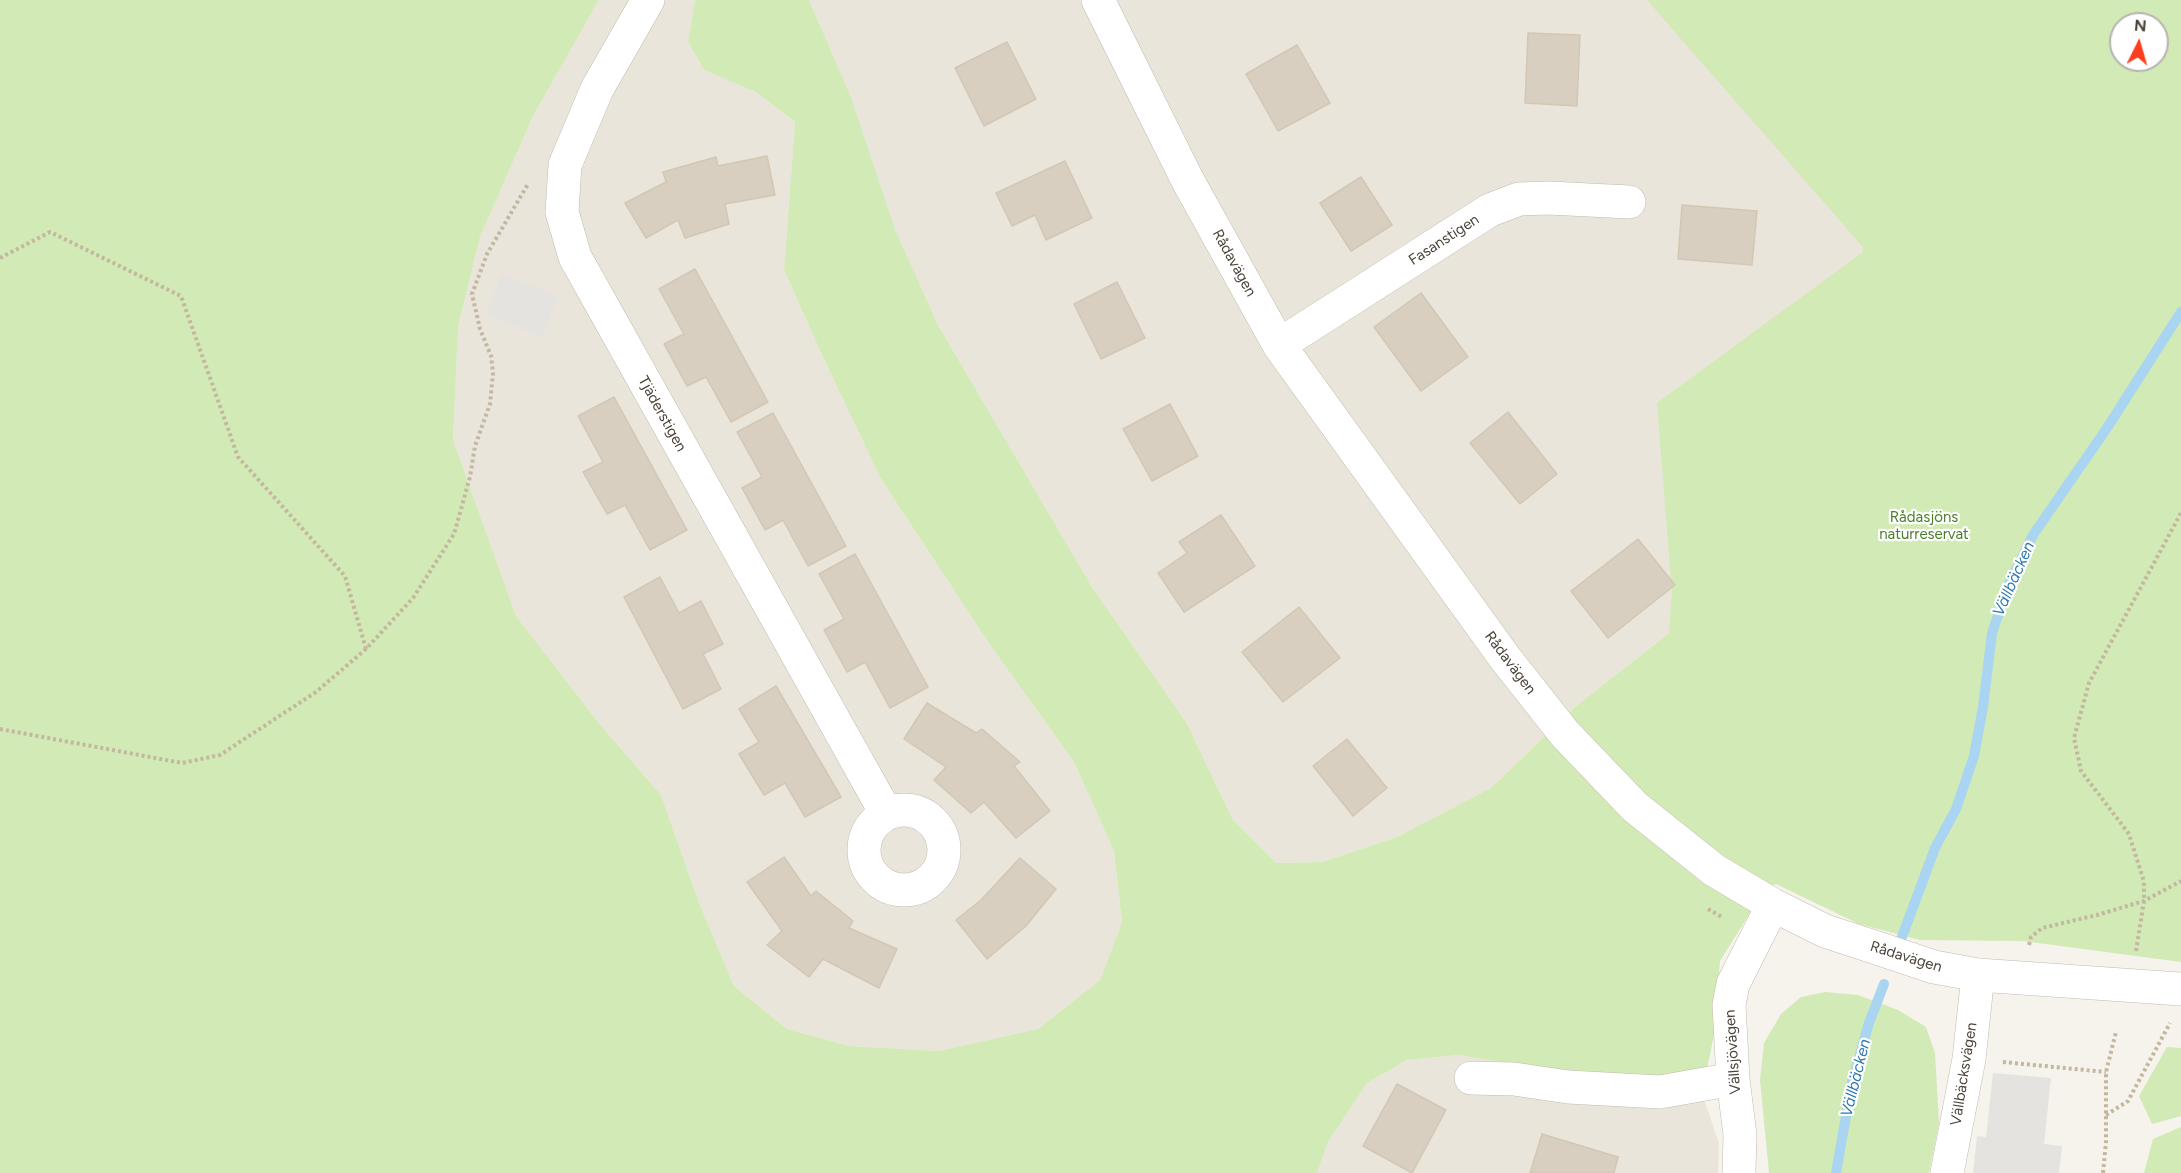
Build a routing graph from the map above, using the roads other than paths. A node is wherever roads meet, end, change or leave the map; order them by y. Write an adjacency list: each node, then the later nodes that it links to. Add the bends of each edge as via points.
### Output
1 (648, 0): 5 (street, Tjäderstigen, via 597,89 565,165 562,212 574,257)
2 (1098, 0): 4 (street, Rådavägen, via 1188,181)
3 (1629, 202): 4 (street, Fasanstigen, via 1519,199 1490,210)
4 (1279, 345): 6 (street, Rådavägen, via 1505,658 1565,734 1635,807 1714,870)
5 (886, 813)
6 (1773, 905): 7 (street, Rådavägen, via 1825,931 1934,967); 10 (street, Vällsjövägen, via 1733,984 1729,1005)
7 (1978, 975): 8 (street, Rådavägen); 12 (street, Vällbäcksvägen, via 1969,1059)
8 (2181, 989)
9 (1471, 1078): 10 (street, via 1659,1092)
10 (1733, 1078): 11 (street, Vällsjövägen, via 1740,1135)
11 (1739, 1173)
12 (1947, 1173)

